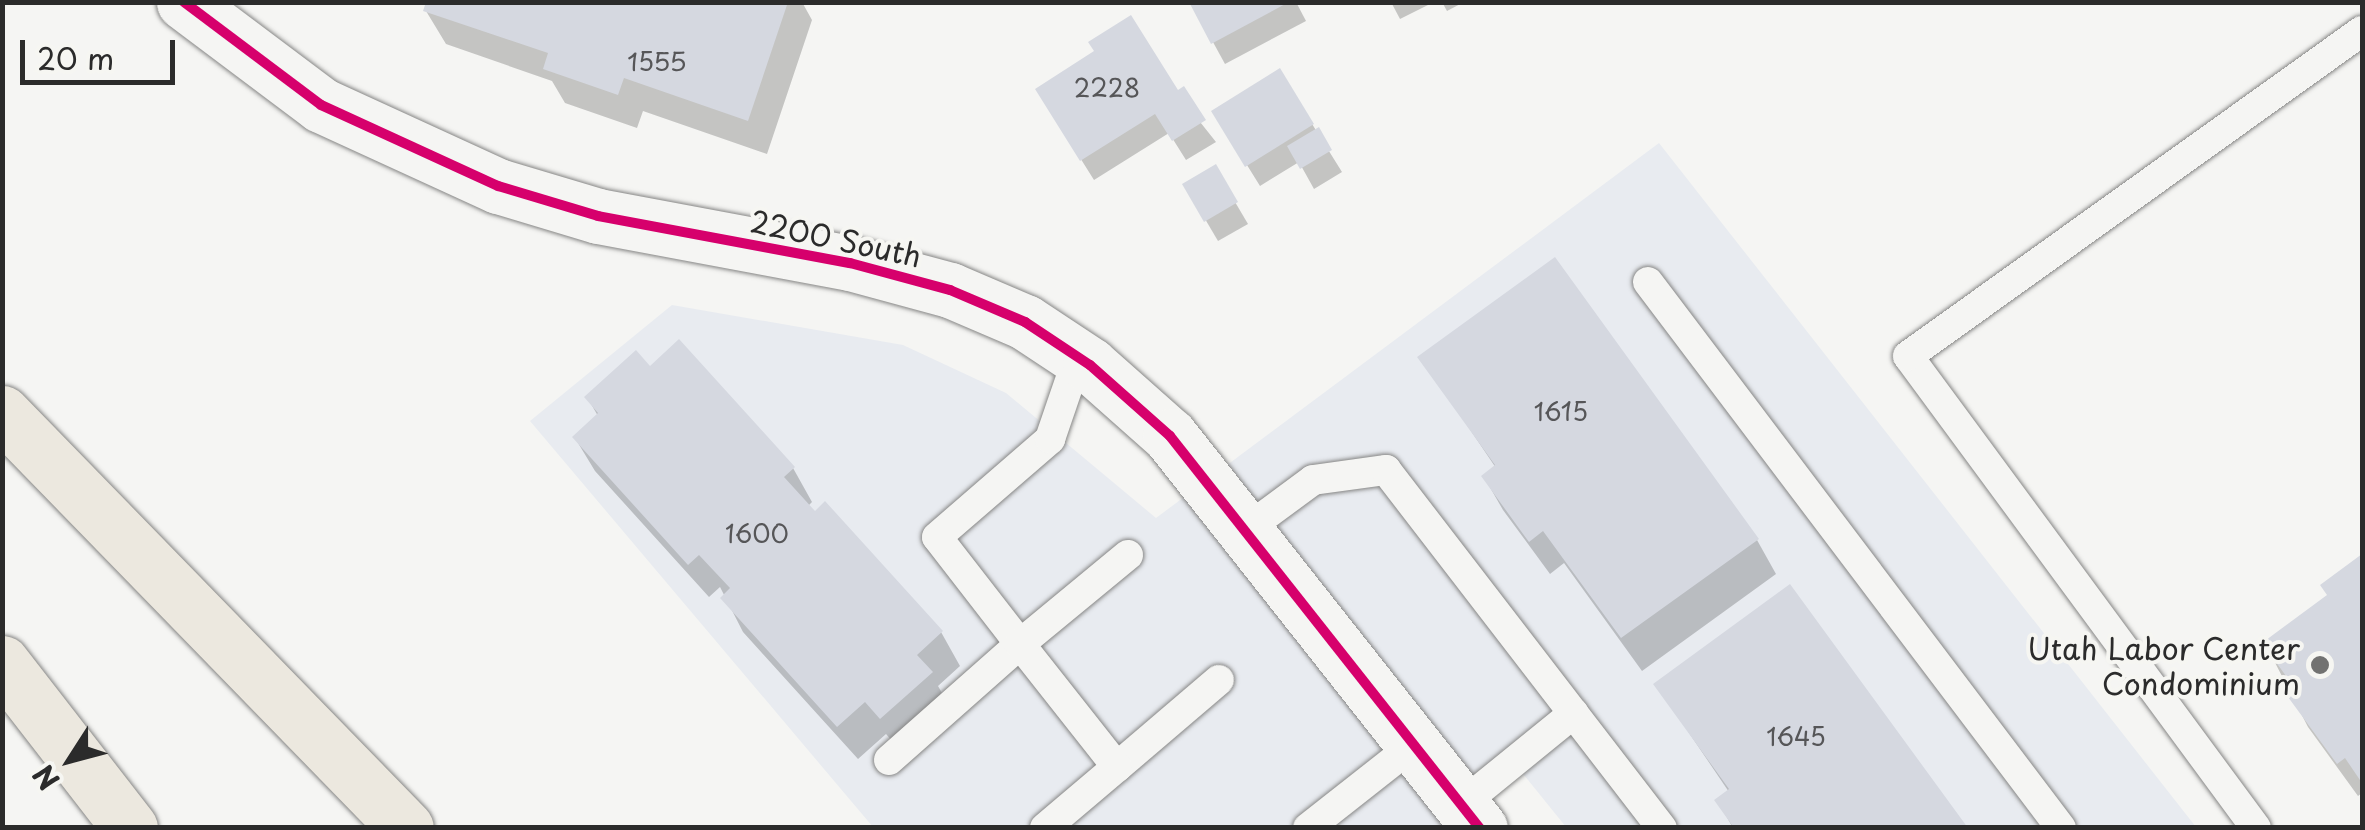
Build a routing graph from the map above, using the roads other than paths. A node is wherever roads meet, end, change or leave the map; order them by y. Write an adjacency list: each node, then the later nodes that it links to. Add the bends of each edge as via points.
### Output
1 (184, 2): 4 (street, 2200 South, via 321,105 498,186 598,216 850,262 950,290 1025,322)
2 (2362, 31): 22 (lane, via 1908,356)
3 (1648, 282): 21 (lane)
4 (1078, 358): 6 (street, 2200 South, via 1170,436); 8 (lane, via 1050,440 938,537)
5 (2, 413): 17 (highway)
6 (1248, 528): 11 (lane, via 1313,480 1386,470); 12 (street, 2200 South)
7 (1128, 555): 8 (lane)
8 (1020, 644): 13 (lane); 14 (lane)
9 (2, 663): 16 (highway)
10 (1219, 680): 14 (lane)
11 (1574, 713): 15 (lane); 20 (lane)
12 (1416, 743): 15 (street, 2200 South); 19 (lane)
13 (890, 760)
14 (1118, 767): 18 (lane)
15 (1471, 816)
16 (130, 828)
17 (406, 828)
18 (1045, 828)
19 (1308, 828)
20 (1662, 828)
21 (2062, 828)
22 (2256, 828)

